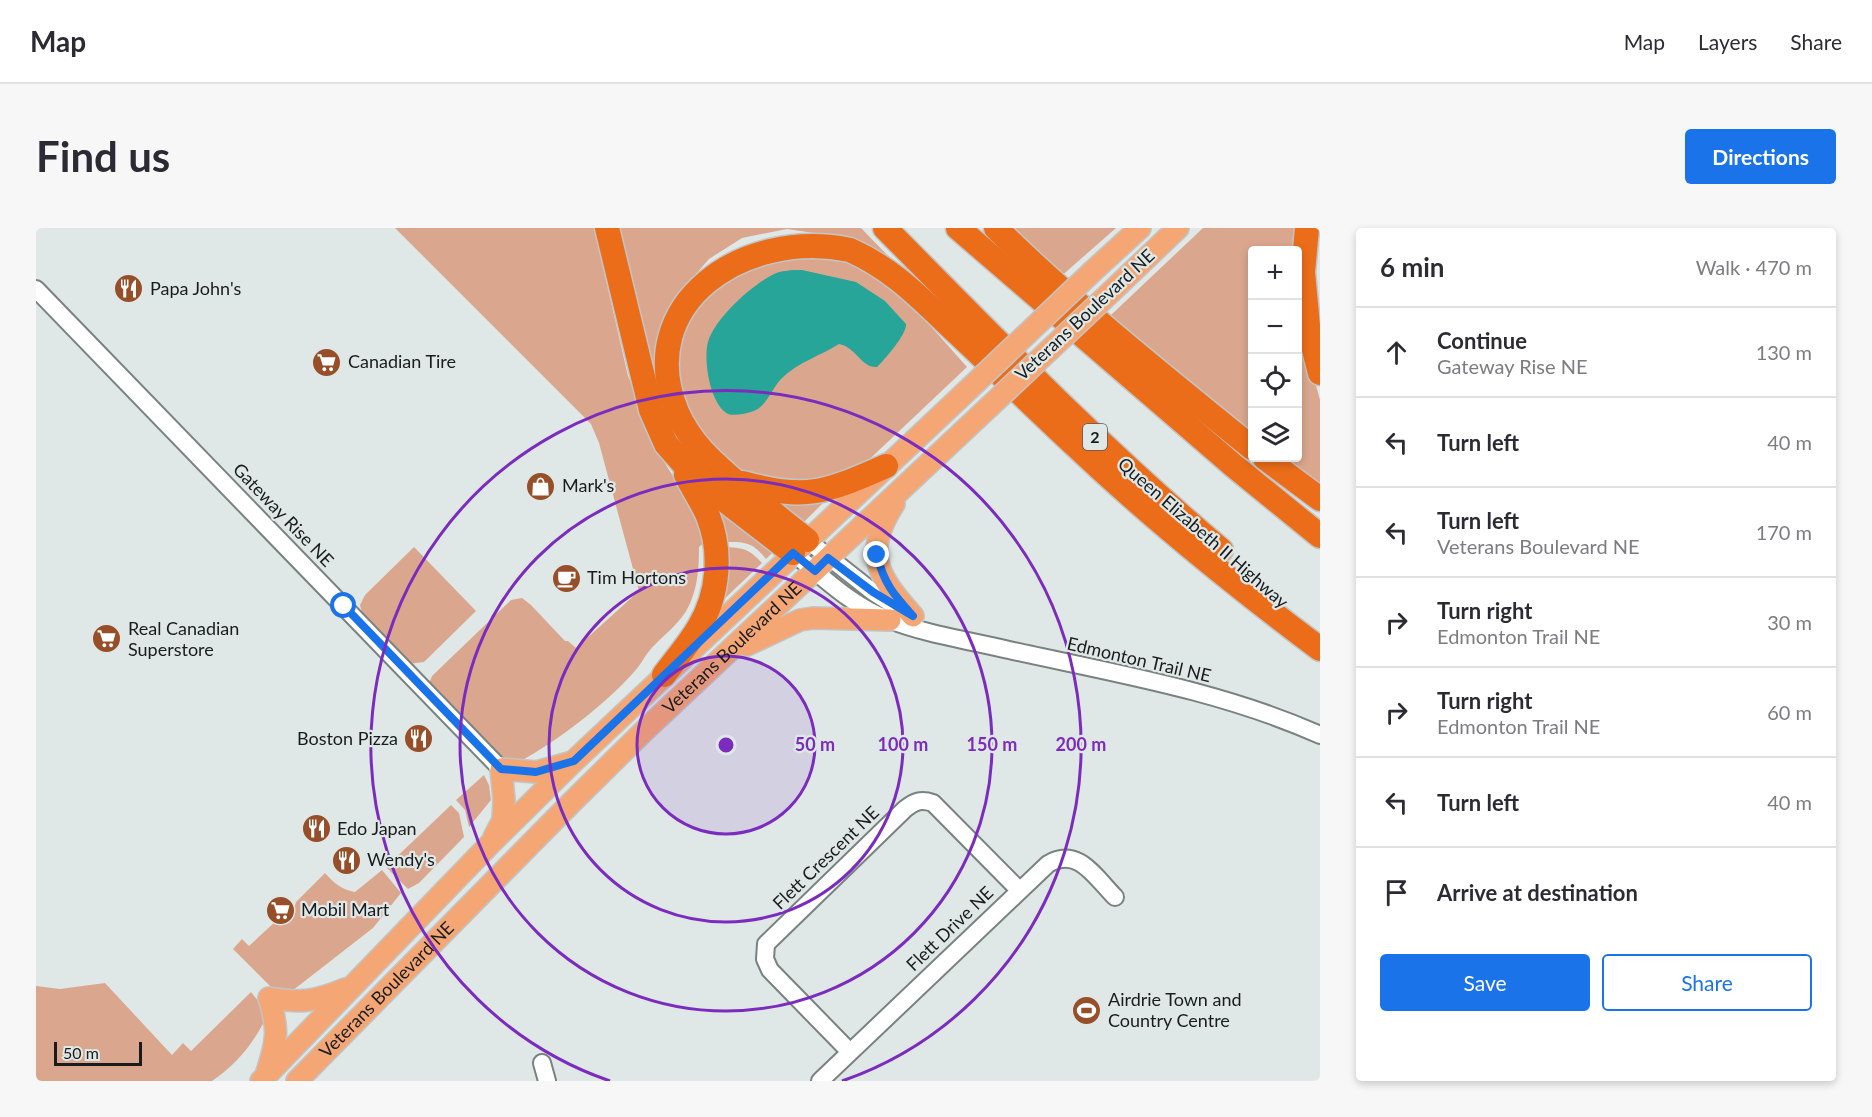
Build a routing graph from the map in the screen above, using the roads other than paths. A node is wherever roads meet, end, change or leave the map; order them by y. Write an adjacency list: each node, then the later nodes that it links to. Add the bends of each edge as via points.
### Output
1 (607, 228): 11 (highway, via 651,410)
2 (885, 228): 22 (highway, Queen Elizabeth II Highway / 2, via 1155,494)
3 (958, 228): 17 (highway, via 1233,466)
4 (996, 228): 10 (highway, via 1120,340)
5 (1140, 228): 13 (main road, Veterans Boulevard NE, bridge)
6 (1178, 228): 15 (main road, Veterans Boulevard NE, bridge)
7 (1307, 228): 9 (highway, via 1303,272 1308,327)
8 (36, 289): 29 (street, Gateway Rise NE)
9 (1320, 373)
10 (1248, 445)
11 (678, 460): 18 (highway, via 697,479); 26 (highway, via 707,515 717,568 712,599 700,626)
12 (1270, 462): 16 (highway)
13 (886, 466): 14 (highway, via 813,493 780,492); 18 (main road, Veterans Boulevard NE)
14 (735, 481): 18 (highway); 24 (highway, via 693,441 677,412 668,369 673,324 701,277 741,248 783,239 830,242 848,248 901,281 1112,480)
15 (908, 483): 19 (main road, Veterans Boulevard NE); 20 (main road, via 883,520 877,555 889,590)
16 (1320, 499)
17 (1320, 536)
18 (800, 546): 19 (street, Edmonton Trail NE); 26 (main road, Veterans Boulevard NE)
19 (821, 565): 20 (street, Edmonton Trail NE); 21 (street, Edmonton Trail NE, via 858,603); 25 (main road, Veterans Boulevard NE)
20 (913, 616): 23 (street, Edmonton Trail NE)
21 (890, 620): 23 (street, Edmonton Trail NE); 25 (main road, via 800,620)
22 (1320, 631)
23 (946, 636): 27 (street, Edmonton Trail NE, via 1231,702)
24 (1320, 649)
25 (722, 658): 37 (main road, Veterans Boulevard NE, via 570,804)
26 (664, 675): 28 (main road, Veterans Boulevard NE)
27 (1320, 735)
28 (574, 761): 29 (main road, via 536,772); 30 (main road, Veterans Boulevard NE)
29 (501, 769): 30 (main road, via 503,820)
30 (491, 843): 33 (main road, Veterans Boulevard NE)
31 (1019, 890): 32 (street, Flett Drive NE, via 1048,864 1067,858 1077,860); 34 (street, Flett Drive NE); 34 (street, Flett Crescent NE, via 933,803 914,802 904,809 766,944 765,959 770,970)
32 (1114, 897)
33 (354, 985): 36 (main road, Veterans Boulevard NE); 36 (main road, via 305,1002 268,998 274,1014 276,1043)
34 (850, 1052): 39 (street, Flett Drive NE)
35 (542, 1063): 38 (street)
36 (263, 1078)
37 (297, 1081)
38 (546, 1081)
39 (820, 1081)

